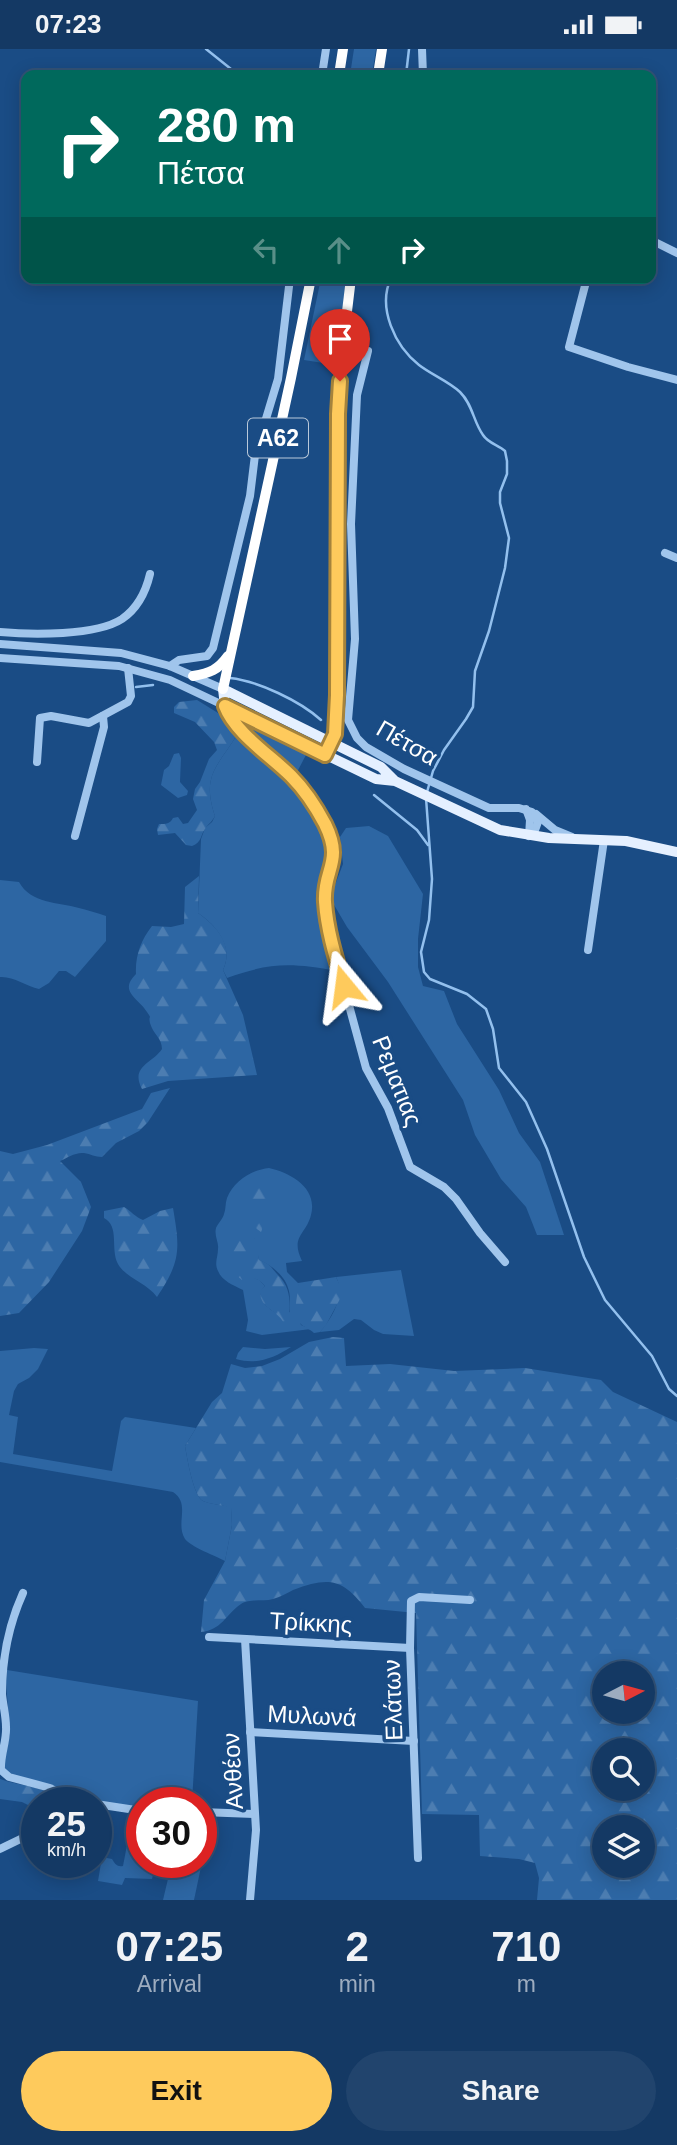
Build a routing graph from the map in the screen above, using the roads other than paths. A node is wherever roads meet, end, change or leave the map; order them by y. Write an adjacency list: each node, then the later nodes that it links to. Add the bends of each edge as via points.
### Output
1 (326, 49): 5 (street)
2 (343, 49): 6 (highway)
3 (382, 49): 7 (highway)
4 (422, 49): 8 (street)
5 (322, 70)
6 (340, 70)
7 (380, 70)
8 (423, 70)
9 (656, 242): 10 (street)
10 (677, 253)
11 (289, 284): 24 (street, via 278,379 255,455 250,496 213,648 207,656)
12 (310, 284): 22 (highway, Α62)
13 (350, 284): 30 (highway, Α62, via 338,414 337,717)
14 (585, 284): 16 (street, via 569,347)
15 (368, 351): 34 (street, Πέτσα, via 357,395 351,524 355,639 348,720 366,747 404,769 480,805)
16 (677, 380)
17 (666, 554): 18 (street)
18 (677, 558)
19 (150, 574): 20 (street, via 136,605 114,623 45,635)
20 (0, 632)
21 (0, 644): 24 (street, via 111,652)
22 (229, 654): 26 (highway, via 218,669); 27 (highway)
23 (0, 658): 25 (street)
24 (170, 666): 26 (street)
25 (128, 668): 28 (street, via 170,680); 29 (street, via 130,700)
26 (193, 676): 27 (street)
27 (223, 689): 28 (main road); 30 (main road, Πέτσα)
28 (225, 706): 31 (main road, Πέτσα); 41 (street, Ρεματιας, via 233,722 303,790 327,828 334,855 325,893 330,940 366,1068 388,1108 410,1167 444,1187)
29 (103, 716): 32 (street, via 89,723 43,717); 35 (street)
30 (332, 742): 31 (main road); 33 (main road, Πέτσα, via 381,767)
31 (325, 755): 33 (main road, Πέτσα, via 376,779)
32 (37, 762)
33 (395, 781): 36 (main road, Πέτσα, via 500,830)
34 (529, 810): 36 (street); 37 (street)
35 (75, 836)
36 (529, 836): 37 (main road, Πέτσα)
37 (578, 840): 38 (main road, Πέτσα)
38 (604, 840): 39 (main road, Πέτσα); 40 (street)
39 (677, 852)
40 (588, 950)
41 (505, 1262)
42 (23, 1593): 49 (street, via 12,1622 4,1668 6,1730 1,1770 9,1777)
43 (470, 1600): 46 (street, Ελάτων, via 414,1598)
44 (209, 1637): 45 (street, Τρίκκης)
45 (245, 1639): 46 (street, Τρίκκης); 47 (street, Ανθέον)
46 (410, 1648): 48 (street, Ελάτων)
47 (250, 1732): 48 (street, Μυλωνά); 51 (street, Ανθέον)
48 (414, 1741): 54 (street, Ελάτων)
49 (46, 1787)
50 (217, 1813): 51 (street)
51 (254, 1814): 55 (street, Ανθέον, via 256,1856)
52 (21, 1839): 53 (street)
53 (0, 1849)
54 (418, 1858)
55 (250, 1900)

